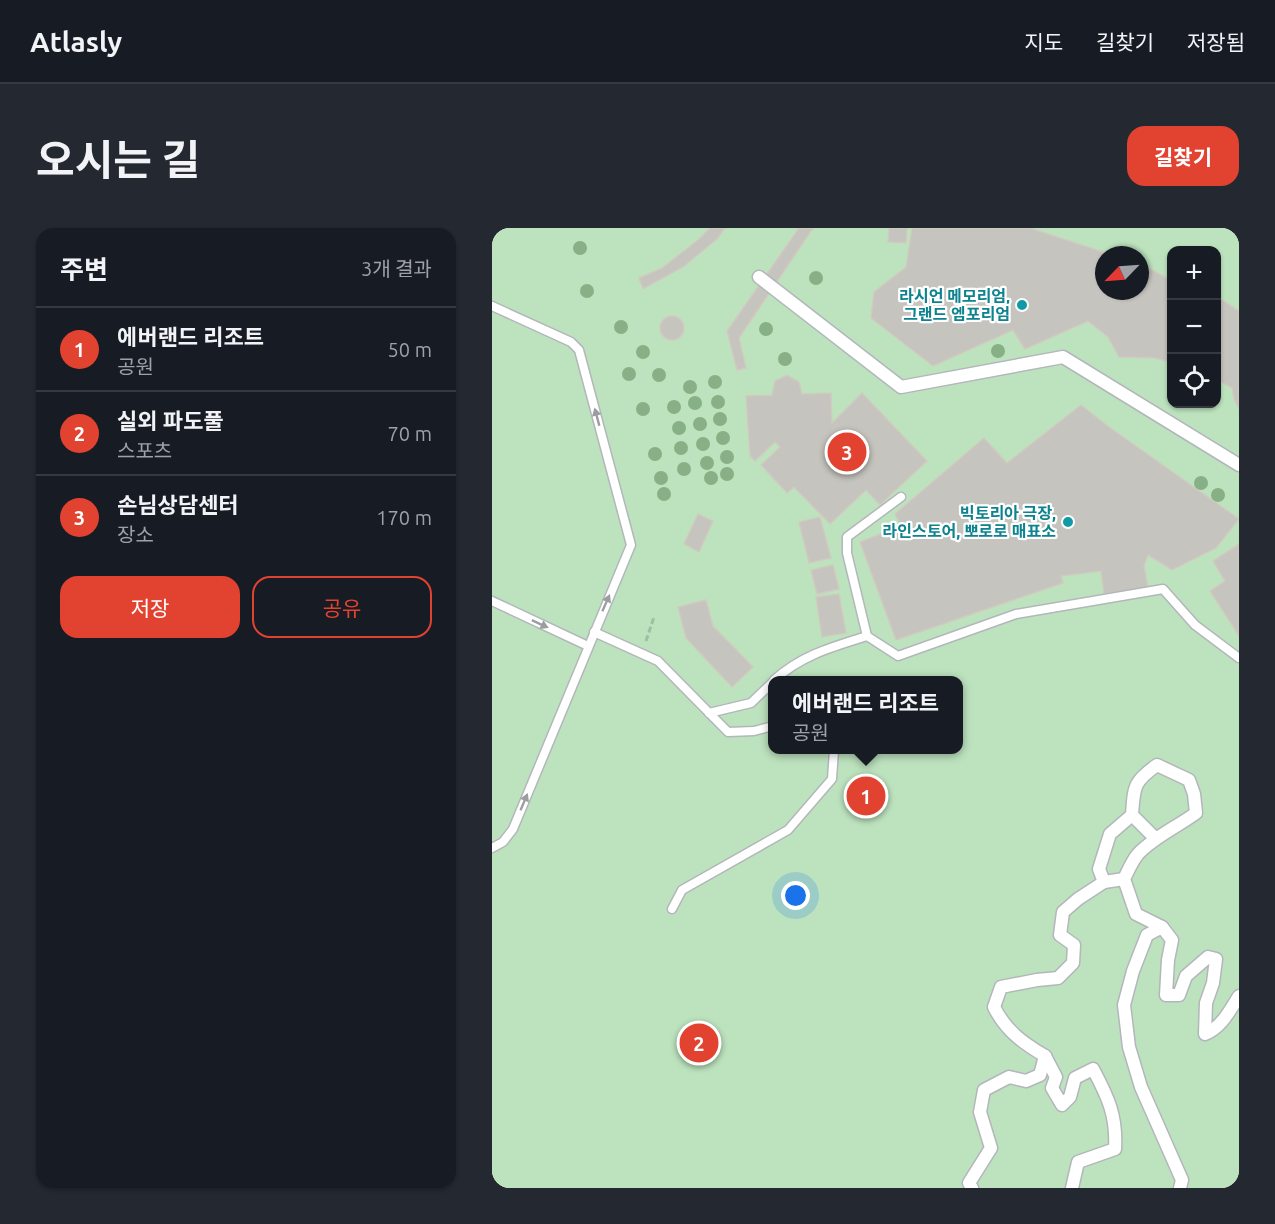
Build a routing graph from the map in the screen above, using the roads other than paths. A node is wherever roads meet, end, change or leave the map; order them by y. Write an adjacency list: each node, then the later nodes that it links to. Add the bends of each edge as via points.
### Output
1 (759, 277): 3 (street, via 901,387 1063,357)
2 (492, 306): 6 (lane, one-way to 2, via 631,545 579,350 571,342)
3 (1239, 465)
4 (901, 497): 7 (lane, via 847,537 847,553)
5 (492, 601): 8 (lane, one-way to 8)
6 (594, 632): 8 (lane); 12 (lane, via 657,662)
7 (867, 636): 9 (lane, via 898,656 1016,614 1163,589 1196,625); 10 (lane, via 811,654)
8 (588, 646): 17 (lane, one-way to 8, via 513,829)
9 (1239, 658)
10 (780, 676)
11 (768, 687): 12 (lane, via 751,703)
12 (709, 713): 13 (lane, via 728,732)
13 (768, 727)
14 (834, 754): 20 (lane, via 832,779 788,830 682,890)
15 (1132, 815): 16 (street); 16 (street, via 1140,777 1157,765 1189,780 1196,813); 19 (street, via 1110,834 1099,869)
16 (1155, 838): 18 (street, via 1136,856)
17 (492, 848)
18 (1124, 879): 19 (street); 21 (street, via 1136,914)
19 (1104, 882): 23 (street, via 1063,912 1060,935 1074,945 1072,963 1058,978 1001,987 994,1007 1001,1021 1020,1040)
20 (672, 909)
21 (1162, 927): 22 (street, via 1172,940 1166,995 1179,995 1186,976 1208,957 1216,959 1206,1003 1205,1034 1228,1015); 26 (street, via 1147,935 1124,1005 1129,1047 1141,1087 1182,1180)
22 (1239, 996)
23 (1045, 1056): 24 (street, via 1040,1074 1026,1081 1009,1077 984,1090 980,1112 991,1148 969,1183); 25 (street, via 1056,1077 1052,1088 1062,1105 1070,1097 1076,1078 1093,1069 1110,1101 1115,1149 1078,1162)
24 (972, 1188)
25 (1072, 1188)
26 (1180, 1188)

